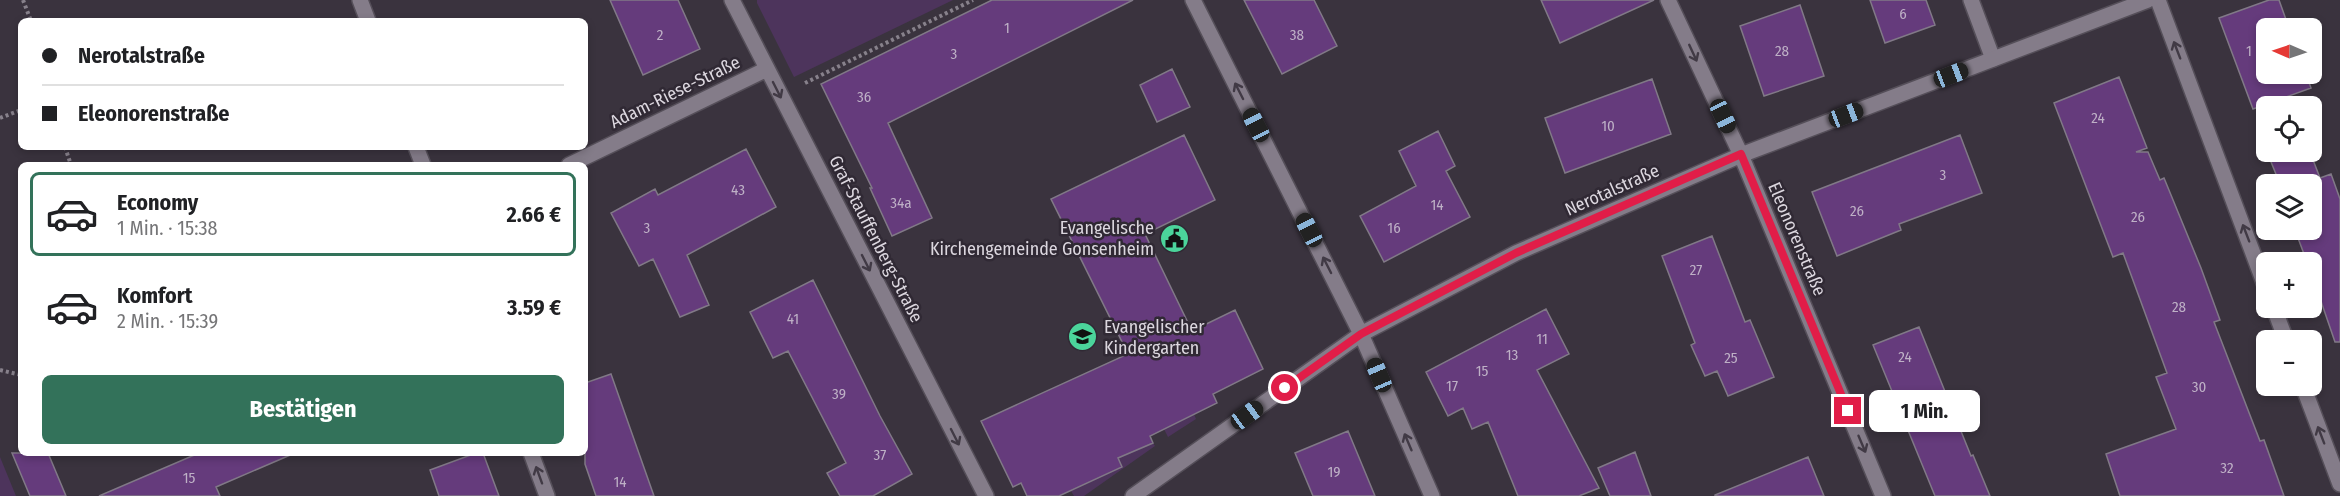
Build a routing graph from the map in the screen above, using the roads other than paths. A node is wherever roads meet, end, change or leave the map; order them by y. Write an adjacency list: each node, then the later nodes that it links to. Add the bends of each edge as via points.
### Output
1 (360, 0): 8 (street)
2 (732, 0): 10 (street, Graf-Stauffenberg-Straße)
3 (1193, 0): 14 (street, one-way to 3)
4 (1668, 0): 11 (street, Eleonorenstraße, one-way to 11)
5 (1971, 0): 9 (street)
6 (2148, 0): 9 (street, Nerotalstraße)
7 (2158, 0): 13 (street, one-way to 7)
8 (367, 18)
9 (1993, 59): 11 (street, Nerotalstraße)
10 (766, 69): 12 (street, Adam-Riese-Straße); 19 (street, Graf-Stauffenberg-Straße, one-way to 19)
11 (1741, 154): 14 (street, Nerotalstraße, via 1516,253); 22 (street, Eleonorenstraße, one-way to 22)
12 (575, 162)
13 (2256, 261)
14 (1361, 334): 20 (street, Nerotalstraße); 21 (street, one-way to 14)
15 (2307, 396): 17 (street, one-way to 15)
16 (532, 456): 18 (street, one-way to 16)
17 (2340, 484)
18 (547, 496)
19 (986, 496)
20 (1133, 496)
21 (1432, 496)
22 (1883, 496)

